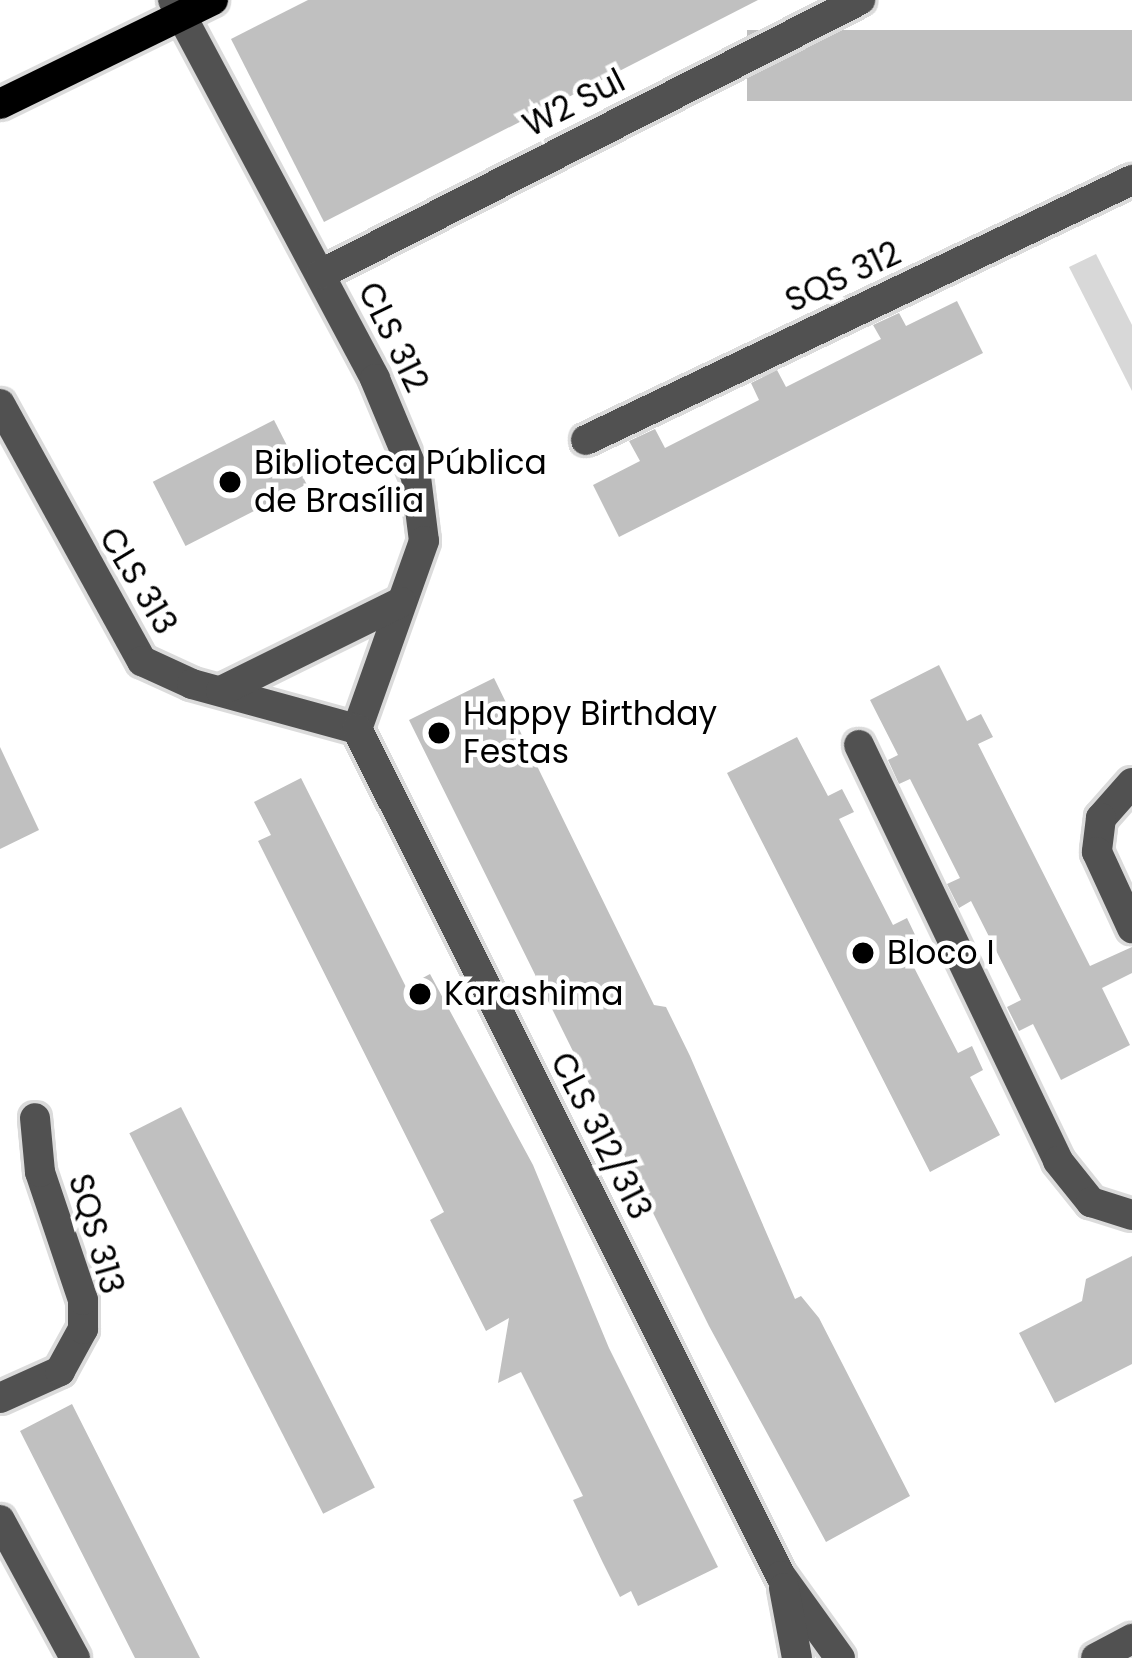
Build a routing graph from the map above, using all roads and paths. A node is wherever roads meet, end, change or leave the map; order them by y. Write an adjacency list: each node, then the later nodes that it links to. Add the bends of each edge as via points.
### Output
1 (213, 0): 3 (main road)
2 (860, 0): 6 (street, W2 Sul)
3 (179, 7): 4 (main road); 6 (street, CLS 312)
4 (0, 104)
5 (1132, 180): 8 (street, SQS 312)
6 (321, 274): 9 (street, CLS 312, via 416,477 424,541)
7 (2, 414): 10 (street, CLS 313, via 142,661)
8 (586, 440)
9 (401, 602): 10 (street); 11 (street, CLS 312)
10 (221, 691): 11 (street, CLS 313)
11 (356, 729): 19 (street, CLS 312/313)
12 (859, 745): 16 (street, via 1058,1161 1090,1202)
13 (1132, 782): 14 (street, via 1100,818 1097,852)
14 (1132, 928)
15 (35, 1118): 17 (street, SQS 313, via 40,1172 83,1300 83,1329 60,1371)
16 (1132, 1215)
17 (0, 1398)
18 (0, 1520): 21 (street)
19 (782, 1576): 22 (street, CLS 312/313); 23 (street, CLS 312/313)
20 (1132, 1639): 24 (street)
21 (75, 1658)
22 (797, 1658)
23 (840, 1658)
24 (1096, 1658)

